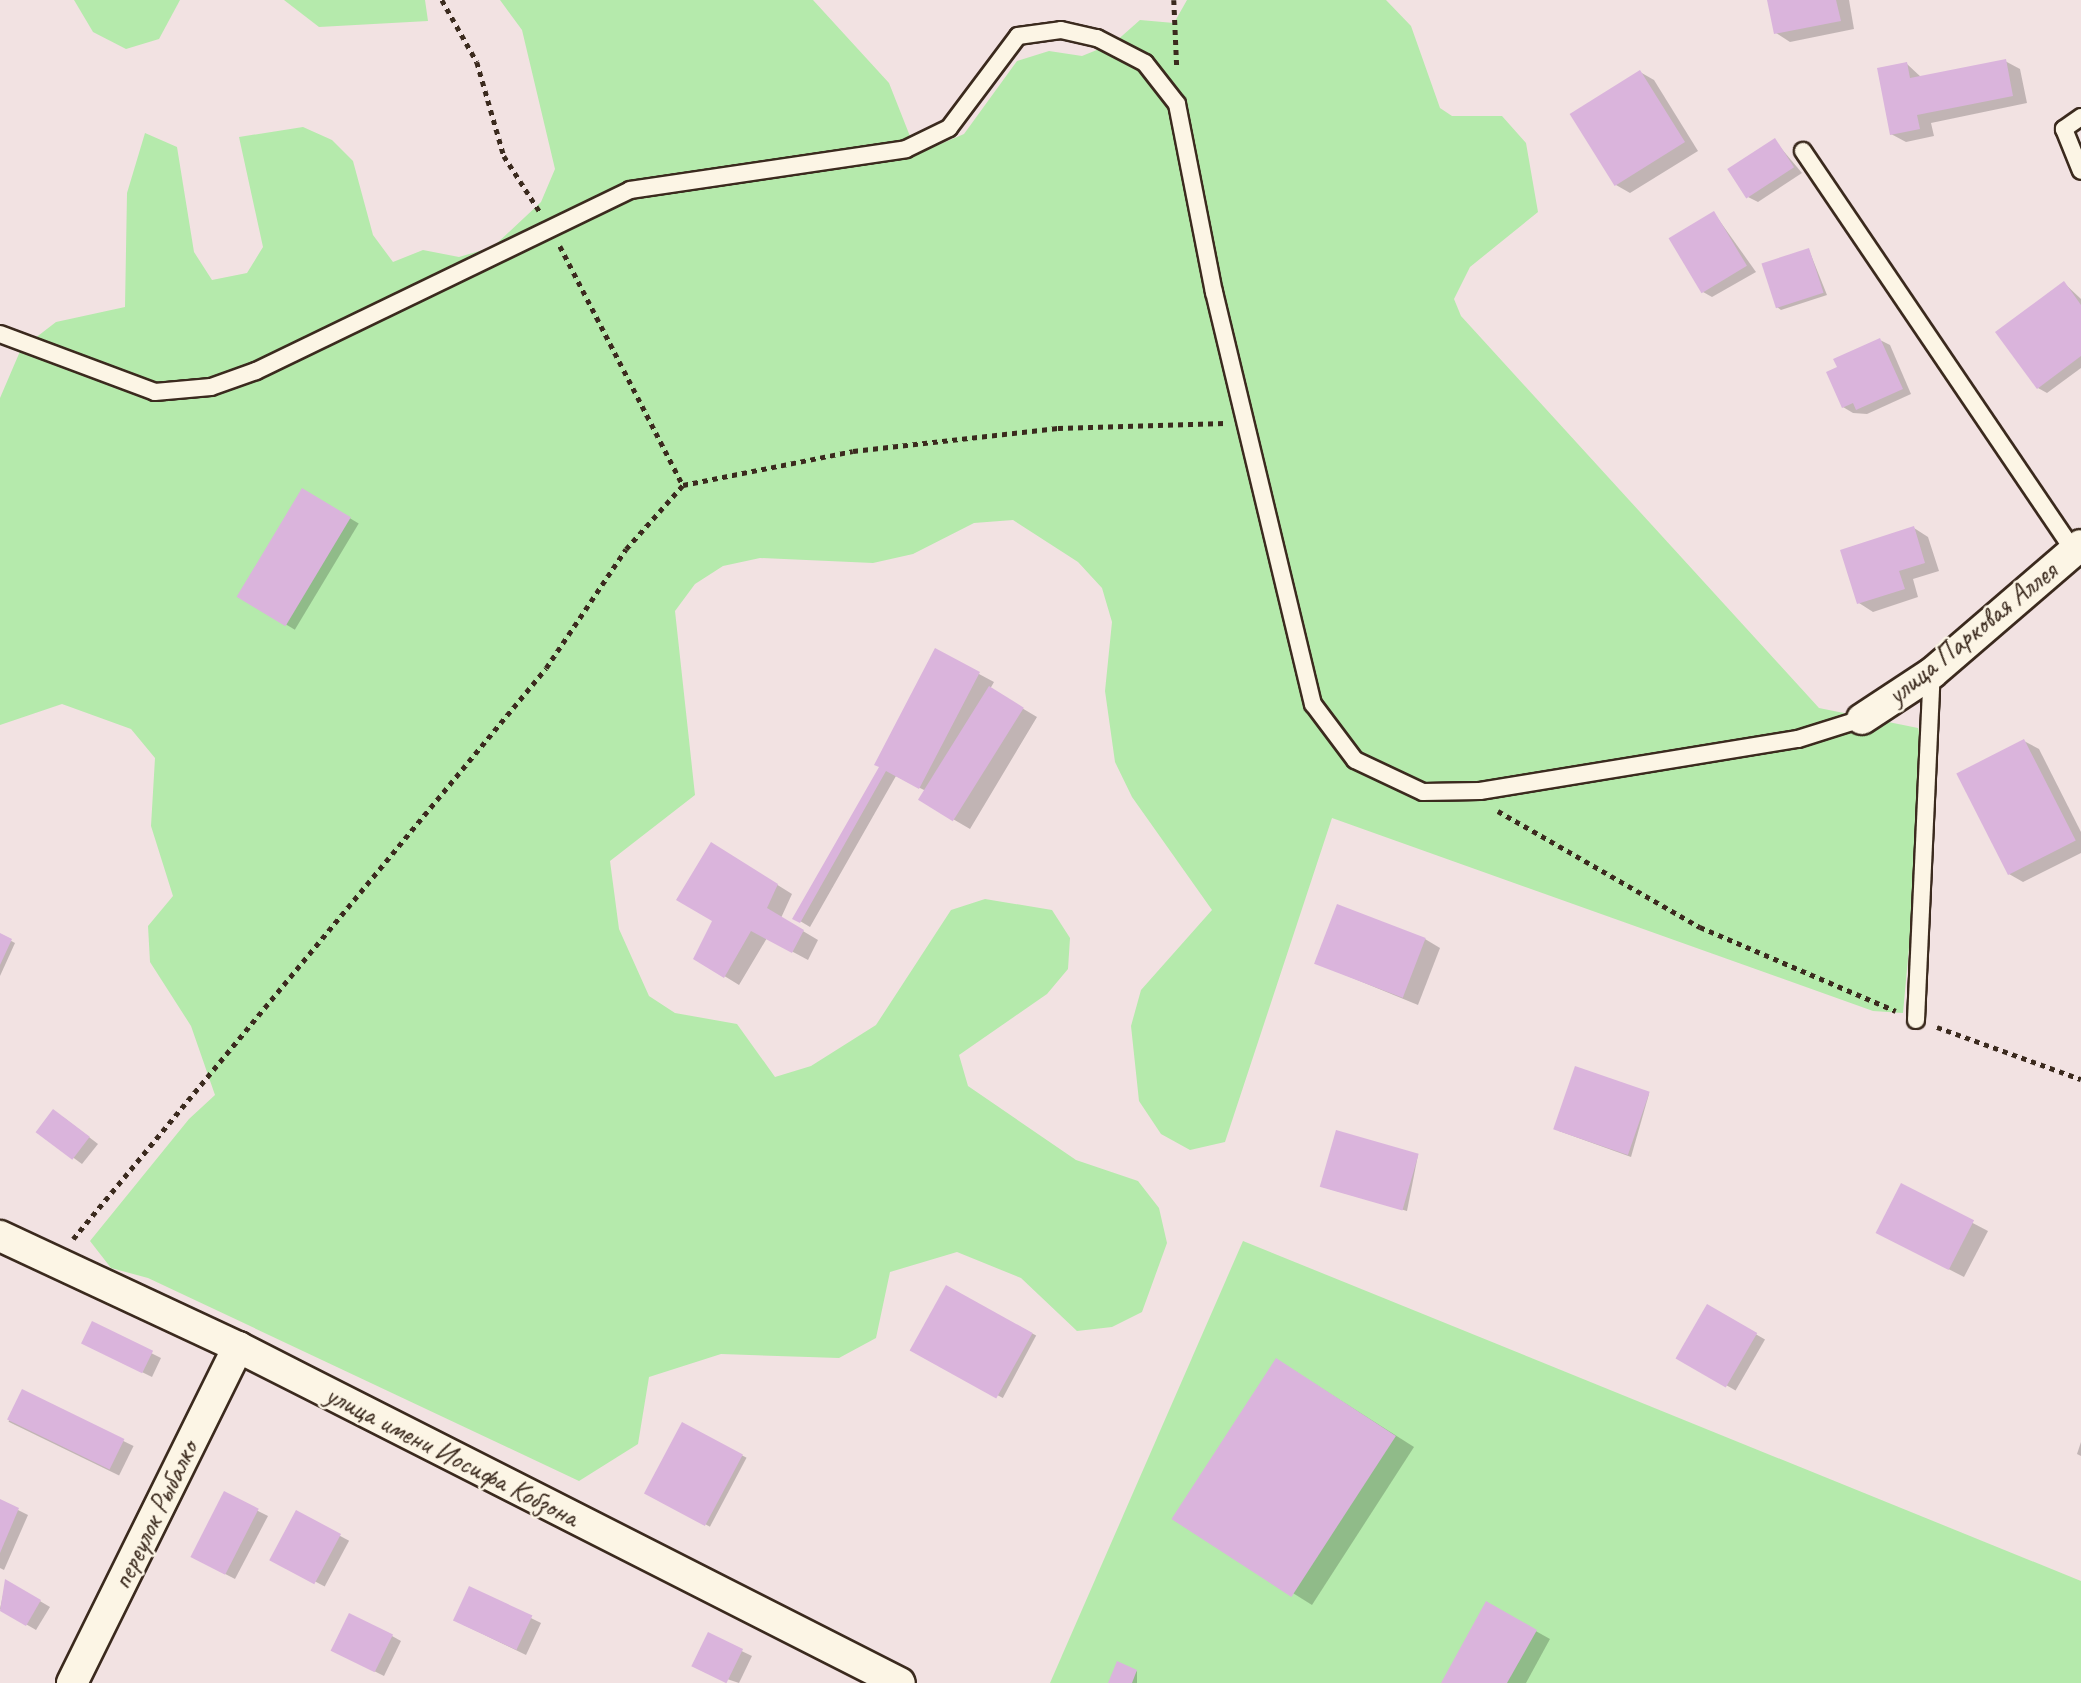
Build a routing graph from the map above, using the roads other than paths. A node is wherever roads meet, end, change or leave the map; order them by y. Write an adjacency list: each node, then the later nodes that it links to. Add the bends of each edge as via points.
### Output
1 (2081, 117): 3 (lane, via 2064,129)
2 (1803, 151): 5 (lane)
3 (2081, 171)
4 (0, 334): 7 (lane, via 155,393 211,387 256,371 630,190 906,149 949,128 1018,37 1060,30 1097,38 1145,63 1177,104 1243,422 1313,704 1355,761 1423,792 1461,791 1674,762 1798,739)
5 (2078, 548): 6 (street, улица Парковая Аллея)
6 (1932, 673): 7 (street, улица Парковая Аллея); 8 (lane)
7 (1862, 719)
8 (1916, 1020)
9 (0, 1236): 10 (street, улица имени Иосифа Кобзона)
10 (238, 1347): 11 (street, переулок Рыбалко); 12 (street, улица имени Иосифа Кобзона)
11 (72, 1683)
12 (900, 1683)

